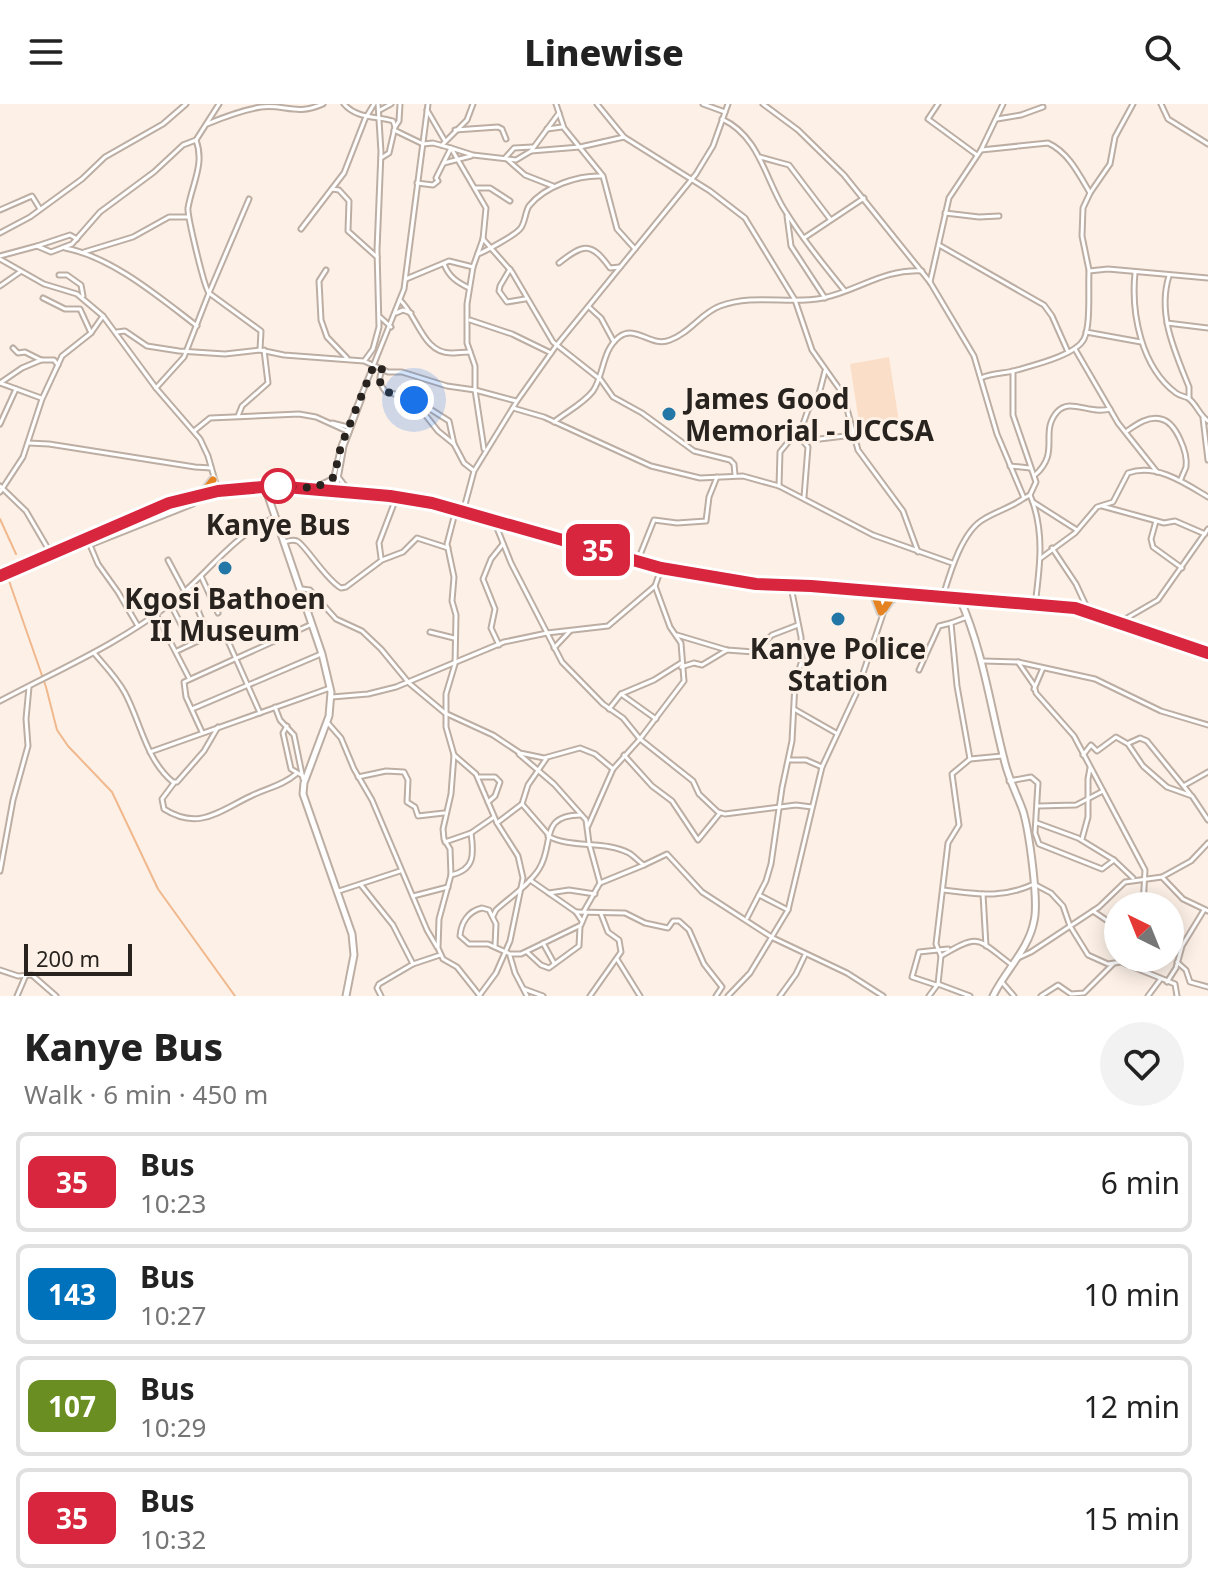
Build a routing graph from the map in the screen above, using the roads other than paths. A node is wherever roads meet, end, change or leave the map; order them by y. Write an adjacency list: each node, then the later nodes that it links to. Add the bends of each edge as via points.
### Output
1 (186, 104): 61 (street, via 163,124 105,157)
2 (219, 104): 29 (street)
3 (323, 104): 19 (street, via 304,111)
4 (344, 104): 25 (street)
5 (376, 104): 22 (street); 25 (street)
6 (391, 104): 22 (street)
7 (400, 104): 31 (street)
8 (428, 104): 21 (street)
9 (473, 104): 33 (street, via 467,120)
10 (556, 104): 24 (street)
11 (597, 104): 34 (street)
12 (703, 104): 23 (street)
13 (728, 104): 23 (street)
14 (763, 104): 58 (street, via 798,130)
15 (938, 104): 45 (street, via 928,119)
16 (1003, 104): 27 (street)
17 (1133, 104): 57 (street, via 1115,137 1110,164)
18 (1161, 104): 39 (street, via 1172,123)
19 (265, 105): 29 (street)
20 (1043, 107): 27 (street)
21 (427, 110): 37 (street); 38 (street)
22 (378, 111): 28 (street)
23 (725, 112): 26 (street)
24 (559, 113): 30 (street); 32 (street)
25 (367, 117): 28 (street); 56 (street)
26 (722, 119): 46 (street, via 743,132); 52 (street)
27 (997, 119): 43 (street)
28 (379, 120): 31 (street, via 392,120); 47 (street)
29 (207, 124): 36 (street)
30 (564, 128): 32 (street); 40 (street)
31 (395, 129): 38 (street); 47 (street, via 389,153)
32 (547, 129): 42 (street)
33 (455, 130): 35 (street, via 498,127); 37 (street)
34 (624, 137): 40 (street); 52 (street)
35 (506, 139)
36 (196, 140): 66 (street, via 200,159); 71 (street, via 100,212)
37 (444, 143): 38 (street); 41 (street)
38 (423, 144): 53 (street)
39 (1208, 144)
40 (580, 147): 42 (street); 51 (street)
41 (451, 148): 44 (street); 49 (street); 50 (street)
42 (533, 149): 48 (street, via 516,160); 48 (street, via 514,148)
43 (981, 150): 45 (street); 57 (street, via 1052,144)
44 (473, 155): 48 (street); 49 (street)
45 (977, 155): 64 (street)
46 (760, 157): 63 (street); 67 (street, via 789,165)
47 (381, 158): 81 (street)
48 (506, 159): 54 (street, via 525,175)
49 (457, 160): 50 (street); 55 (street)
50 (444, 163): 53 (street, via 436,183)
51 (603, 176): 54 (street); 76 (street, via 617,229)
52 (691, 179): 76 (street); 108 (street, via 745,218)
53 (417, 183): 96 (street)
54 (555, 187): 77 (street, via 530,205 520,229)
55 (475, 188): 60 (street, via 490,188); 72 (street, via 486,208)
56 (332, 189): 68 (street); 81 (street, via 351,205 348,231)
57 (1090, 193): 90 (street, via 1081,222)
58 (864, 198): 67 (street); 89 (street)
59 (249, 199): 102 (street)
60 (510, 201)
61 (40, 209): 62 (street, via 32,196); 69 (street)
62 (0, 210)
63 (786, 212): 70 (street); 104 (street, via 791,246)
64 (945, 213): 65 (street); 73 (street)
65 (999, 216)
66 (188, 217): 78 (street, via 169,217 133,237); 102 (street)
67 (830, 219): 70 (street)
68 (301, 229)
69 (0, 233)
70 (804, 238): 101 (street)
71 (77, 239): 74 (street, via 70,235); 75 (street)
72 (483, 239): 77 (street); 79 (street)
73 (939, 245): 97 (street); 130 (street, via 1044,305)
74 (37, 246): 75 (street, via 49,252); 80 (street)
75 (65, 248): 78 (street)
76 (635, 249): 85 (street)
77 (491, 250): 79 (street); 86 (street)
78 (84, 252): 116 (street, via 141,283)
79 (478, 254): 84 (street)
80 (0, 257): 88 (street)
81 (377, 257): 113 (street)
82 (559, 263): 85 (street, via 587,247 610,268)
83 (443, 264): 84 (street); 92 (street); 99 (street, via 455,281)
84 (473, 267): 99 (street)
85 (620, 267): 109 (street)
86 (510, 269): 105 (street); 105 (street, via 500,286 502,297 507,302)
87 (326, 270): 132 (street, via 319,281 321,320 327,337)
88 (21, 271): 98 (street); 106 (street)
89 (922, 271): 97 (street); 101 (street, via 900,270)
90 (1089, 271): 91 (street); 120 (street)
91 (1135, 273): 94 (street); 123 (street, via 1133,307)
92 (415, 274): 96 (street); 100 (street)
93 (59, 275): 106 (street, via 81,285)
94 (1169, 276): 95 (street); 115 (street)
95 (1208, 278)
96 (406, 279): 100 (street)
97 (930, 282): 141 (street, via 962,333)
98 (0, 286)
99 (469, 288): 114 (street)
100 (404, 289): 107 (street)
101 (844, 290): 104 (street)
102 (209, 293): 116 (street); 127 (street, via 261,331)
103 (43, 298): 121 (street, via 65,309 80,309)
104 (825, 298): 108 (street)
105 (526, 299): 124 (street)
106 (84, 300): 112 (street)
107 (400, 300): 110 (street); 111 (street)
108 (795, 300): 122 (street, via 737,301 705,314 668,341 655,343 633,332); 138 (street, via 812,350)
109 (588, 307): 122 (street); 124 (street)
110 (396, 313): 111 (street); 117 (street)
111 (411, 313): 129 (street, via 438,350)
112 (103, 316): 119 (street); 121 (street)
113 (380, 317): 117 (street); 134 (street, via 375,343)
114 (468, 320): 129 (street); 131 (street)
115 (1167, 323): 118 (street); 149 (street)
116 (197, 326): 128 (street)
117 (391, 327): 136 (street)
118 (1208, 328)
119 (117, 332): 128 (street, via 125,331 147,346); 144 (street)
120 (1086, 332): 123 (street); 126 (street)
121 (91, 333): 135 (street, via 67,350)
122 (614, 342): 140 (street)
123 (1142, 342): 149 (street, via 1165,380 1178,395)
124 (556, 346): 131 (street); 140 (street)
125 (13, 348): 133 (street)
126 (1075, 349): 130 (street); 154 (street)
127 (262, 350): 128 (street); 132 (street); 155 (street, via 268,383)
128 (185, 352): 144 (street)
129 (470, 352): 146 (street)
130 (1068, 352): 139 (street)
131 (551, 353): 151 (street)
132 (347, 358): 134 (street)
133 (41, 360): 135 (street); 143 (street)
134 (364, 361): 136 (street)
135 (58, 365): 150 (street)
136 (374, 365): 137 (street); 142 (street)
137 (383, 370): 146 (street); 152 (street, via 380,382 386,392)
138 (825, 370): 165 (street, via 843,394); 166 (street, via 819,394)
139 (1013, 371): 141 (street); 175 (street, via 1013,415)
140 (598, 377): 147 (street); 148 (street)
141 (981, 378): 173 (street)
142 (368, 379): 156 (street); 162 (street)
143 (0, 383): 145 (street)
144 (156, 388): 163 (street)
145 (16, 389): 150 (street); 160 (street)
146 (475, 390): 151 (street); 171 (street)
147 (594, 390): 148 (street); 159 (street)
148 (608, 392): 178 (street, via 694,451 730,460)
149 (1189, 398): 157 (street)
150 (42, 399): 168 (street)
151 (517, 401): 153 (street)
152 (417, 402): 170 (street); 170 (street, via 449,421)
153 (513, 408): 159 (street); 171 (street)
154 (1110, 409): 164 (street); 179 (street, via 1063,407 1050,426 1049,458)
155 (238, 416): 161 (street, via 305,414); 163 (street, via 206,419)
156 (353, 416): 161 (street); 162 (street)
157 (1203, 418): 158 (street); 172 (street)
158 (1208, 421)
159 (554, 422): 181 (street, via 651,466)
160 (0, 424)
161 (338, 426): 162 (street); 169 (street)
162 (348, 430): 169 (street); 180 (street)
163 (194, 431): 174 (street)
164 (1127, 431): 177 (street); 183 (street, via 1145,419 1170,423 1184,453)
165 (853, 435): 167 (street); 213 (street, via 861,455 903,511)
166 (793, 438): 167 (street); 185 (street, via 779,456)
167 (803, 441): 195 (street, via 808,447)
168 (28, 443): 174 (street); 187 (street)
169 (342, 443): 180 (street)
170 (454, 444): 176 (street)
171 (484, 452): 176 (street)
172 (1208, 460)
173 (1010, 466): 175 (street); 197 (street)
174 (211, 468): 182 (street)
175 (1032, 468): 179 (street)
176 (474, 471): 202 (street)
177 (1158, 473): 183 (street); 200 (street, via 1128,473 1115,500)
178 (735, 475): 181 (street); 185 (street)
179 (1035, 475): 193 (street)
180 (336, 476): 186 (street); 189 (street); 191 (street)
181 (717, 477): 217 (street, via 706,521 654,520)
182 (214, 480): 188 (highway); 190 (street); 192 (highway)
183 (1180, 480): 196 (street)
184 (265, 486): 186 (highway); 188 (highway); 203 (street)
185 (779, 486): 195 (street)
186 (315, 488): 189 (highway)
187 (1, 489): 212 (street, via 26,511)
188 (229, 490): 190 (highway)
189 (333, 491): 191 (highway)
190 (216, 492): 192 (highway)
191 (351, 494): 194 (highway)
192 (199, 495): 198 (highway); 201 (street)
193 (1030, 495): 197 (street); 199 (street)
194 (396, 497): 202 (highway); 216 (street, via 378,546)
195 (804, 497): 213 (street, via 867,533)
196 (1208, 497)
197 (1024, 498): 218 (street, via 978,523)
198 (180, 499): 201 (highway); 212 (highway)
199 (1033, 502): 206 (street); 214 (street)
200 (1101, 505): 205 (street); 206 (street)
201 (182, 509): 246 (street, via 89,547)
202 (459, 511): 204 (highway); 210 (street)
203 (276, 517): 208 (street); 222 (street, via 242,537)
204 (494, 520): 209 (street); 217 (highway)
205 (1156, 521): 207 (street); 220 (street, via 1153,547)
206 (1078, 530): 211 (street)
207 (1207, 531): 220 (street)
208 (284, 542): 216 (street, via 300,542 314,564 341,588); 227 (street)
209 (503, 544): 249 (street); 253 (street, via 483,579 495,609 491,628)
210 (448, 548): 216 (street, via 419,537 403,552); 251 (street, via 454,577)
211 (1052, 548): 214 (street); 237 (street)
212 (50, 552): 221 (highway)
213 (918, 552): 218 (street)
214 (1041, 558): 235 (street)
215 (168, 560): 226 (street)
216 (382, 560)
217 (638, 562): 219 (highway)
218 (954, 564): 232 (street)
219 (661, 568): 223 (street); 225 (highway)
220 (1182, 568): 241 (street, via 1158,600)
221 (1, 576)
222 (201, 576): 226 (street); 238 (street)
223 (655, 586): 247 (street, via 608,626); 250 (street)
224 (811, 586): 225 (highway); 228 (highway); 229 (highway)
225 (791, 587): 245 (street)
226 (187, 590): 234 (street); 244 (street)
227 (301, 590): 243 (street); 268 (street, via 310,590 341,623 362,631)
228 (873, 591): 229 (highway); 236 (highway)
229 (885, 591): 230 (highway); 231 (highway); 236 (street)
230 (898, 594): 231 (highway); 236 (highway)
231 (933, 596): 232 (highway)
232 (943, 596): 233 (highway)
233 (960, 598): 235 (highway); 240 (street)
234 (170, 604): 239 (street); 252 (street)
235 (1035, 605): 237 (highway)
236 (883, 610): 288 (street, via 856,694)
237 (1088, 611): 241 (highway)
238 (218, 613)
239 (156, 614): 246 (street); 256 (street)
240 (967, 617): 242 (street); 261 (street)
241 (1120, 622): 258 (highway)
242 (951, 623): 266 (street, via 940,625); 298 (street)
243 (312, 624): 259 (street); 260 (street)
244 (204, 625)
245 (798, 625): 255 (street, via 772,635 754,652); 279 (street, via 802,660)
246 (138, 626): 257 (street)
247 (570, 631): 249 (street); 254 (street)
248 (430, 632): 251 (street)
249 (547, 633): 253 (street); 254 (street)
250 (676, 635): 255 (street); 264 (street, via 682,646)
251 (454, 638): 263 (street)
252 (191, 644): 256 (street); 260 (street, via 220,631)
253 (499, 645): 263 (street)
254 (554, 648): 278 (street)
255 (727, 650): 264 (street, via 702,665)
256 (177, 651): 267 (street)
257 (94, 653): 270 (street); 292 (street, via 126,695)
258 (1208, 653)
259 (322, 654): 269 (street); 271 (street)
260 (236, 657): 267 (street); 269 (street)
261 (983, 661): 262 (street); 296 (street)
262 (1018, 662): 265 (street); 272 (street)
263 (455, 664): 268 (street); 281 (street)
264 (681, 665): 273 (street); 282 (street, via 683,683)
265 (1043, 668): 272 (street); 284 (street, via 1095,679 1161,711)
266 (919, 670)
267 (189, 679): 277 (street, via 183,686)
268 (409, 683): 274 (street); 281 (street)
269 (248, 684): 277 (street); 280 (street)
270 (29, 686): 275 (street); 337 (street, via 28,746)
271 (330, 688): 274 (street); 276 (street)
272 (1034, 689): 295 (street, via 1074,736)
273 (621, 694): 278 (street); 282 (street)
274 (332, 697): 283 (street)
275 (0, 701)
276 (275, 707): 280 (street); 285 (street)
277 (192, 709): 287 (street)
278 (609, 709): 289 (street)
279 (794, 709): 288 (street); 299 (street)
280 (260, 713): 286 (street)
281 (445, 713): 291 (street); 293 (street)
282 (656, 719): 289 (street)
283 (327, 722): 306 (street, via 341,738); 308 (street)
284 (1208, 725)
285 (287, 726): 305 (street, via 283,733); 308 (street, via 294,735)
286 (218, 727): 287 (street); 310 (street)
287 (202, 732): 292 (street)
288 (836, 734): 300 (street)
289 (640, 739): 294 (street); 322 (street, via 693,781)
290 (1128, 744): 295 (street, via 1116,737 1101,750 1091,745); 311 (street, via 1140,738 1147,741); 312 (street, via 1143,766)
291 (514, 749): 297 (street); 303 (street)
292 (150, 752): 310 (street)
293 (454, 755): 307 (street); 321 (street)
294 (624, 755): 302 (street); 322 (street, via 672,801 698,840)
295 (1083, 755): 301 (street)
296 (1003, 756): 298 (street); 309 (street)
297 (546, 758): 302 (street, via 580,748); 303 (street)
298 (970, 759): 350 (street, via 952,774 960,822 948,843)
299 (789, 760): 300 (street); 319 (street)
300 (822, 767): 320 (street)
301 (1090, 768): 313 (street); 315 (street)
302 (613, 769): 328 (street)
303 (539, 771): 317 (street); 323 (street)
304 (1208, 772): 311 (street)
305 (296, 774): 308 (street); 310 (street, via 276,788 201,819 178,818 164,809 162,799)
306 (358, 777): 321 (street, via 404,772 407,802 418,816); 338 (street)
307 (477, 777): 316 (street); 316 (street, via 500,782)
308 (303, 780): 351 (street, via 304,802)
309 (1009, 781): 318 (street, via 1037,779); 346 (street, via 1022,810)
310 (174, 783)
311 (1183, 786): 312 (street); 314 (street)
312 (1170, 789): 314 (street)
313 (1104, 791): 315 (street); 342 (street, via 1145,870)
314 (1192, 796): 325 (street)
315 (1090, 799): 318 (street, via 1064,807); 331 (street)
316 (488, 802): 324 (street)
317 (522, 804): 326 (street); 330 (street)
318 (1038, 806): 327 (street)
319 (779, 807): 320 (street); 322 (street); 356 (street, via 771,864)
320 (812, 807): 358 (street)
321 (446, 813): 332 (street)
322 (720, 813)
323 (581, 815): 328 (street); 330 (street, via 562,818)
324 (494, 817): 326 (street); 329 (street)
325 (1208, 820)
326 (497, 823): 344 (street, via 518,856)
327 (1037, 823): 331 (street); 335 (street, via 1036,839 1045,847 1102,869)
328 (588, 826): 333 (street)
329 (471, 833): 332 (street); 339 (street, via 468,868)
330 (548, 835): 333 (street); 343 (street, via 543,859)
331 (1082, 840): 335 (street)
332 (445, 842): 339 (street)
333 (589, 843): 336 (street, via 626,851); 345 (street)
334 (1208, 843): 340 (street, via 1191,861)
335 (1114, 860): 341 (street)
336 (644, 865): 345 (street); 366 (street, via 667,854 700,890)
337 (0, 871)
338 (401, 871): 347 (street); 357 (street)
339 (451, 875): 348 (street)
340 (1162, 877): 342 (street); 359 (street, via 1183,899)
341 (1134, 879): 342 (street); 360 (street)
342 (1144, 879): 352 (street)
343 (530, 880): 344 (street); 349 (street); 353 (street)
344 (523, 881): 349 (street)
345 (600, 883): 354 (street)
346 (1034, 884): 355 (street, via 1015,893); 368 (street, via 1059,900); 382 (street, via 1034,922)
347 (361, 885): 351 (street); 386 (street, via 393,925)
348 (448, 887): 357 (street); 374 (street)
349 (519, 889): 364 (street); 377 (street)
350 (943, 890): 355 (street); 376 (street)
351 (339, 891): 403 (street, via 353,945)
352 (1144, 892)
353 (549, 893): 354 (street); 361 (street)
354 (595, 894): 362 (street)
355 (983, 894): 373 (street)
356 (759, 895): 358 (street); 366 (street)
357 (413, 896): 374 (street)
358 (788, 910): 369 (street)
359 (1206, 910): 371 (street)
360 (1093, 911): 365 (street); 368 (street)
361 (576, 912): 362 (street); 367 (street)
362 (585, 912): 363 (street); 367 (street)
363 (601, 914): 383 (street, via 608,932 621,944); 410 (street, via 625,913 668,928 679,921 722,987)
364 (493, 916): 372 (street); 372 (street, via 476,909 460,934 469,944)
365 (1104, 918)
366 (746, 920): 369 (street)
367 (581, 923): 370 (street); 385 (street, via 579,946)
368 (1070, 926): 382 (street); 384 (street, via 1087,954)
369 (773, 938): 379 (street); 411 (street)
370 (543, 943): 378 (street); 385 (street)
371 (1184, 943)
372 (495, 946): 377 (street)
373 (986, 946): 375 (street, via 972,939); 387 (street)
374 (438, 948): 380 (street)
375 (952, 949): 376 (street); 381 (street)
376 (939, 950): 381 (street); 397 (street, via 919,952 912,977)
377 (508, 952): 378 (street); 399 (street); 405 (street)
378 (527, 952): 385 (street, via 545,967)
379 (805, 954): 412 (street); 413 (street)
380 (440, 955): 386 (street); 405 (street)
381 (941, 956): 397 (street)
382 (1018, 958): 387 (street)
383 (617, 959): 408 (street); 409 (street)
384 (1104, 961)
385 (554, 963)
386 (413, 964): 404 (street, via 379,984)
387 (1012, 965): 395 (street)
388 (1184, 968): 398 (street, via 1190,982)
389 (0, 970): 393 (street)
390 (1105, 972): 418 (street, via 1084,993 1071,994 1058,985)
391 (1143, 972): 394 (street)
392 (1173, 972): 396 (street)
393 (26, 975): 401 (street); 402 (street)
394 (1160, 980): 396 (street); 400 (street)
395 (1001, 981): 416 (street); 417 (street)
396 (1167, 982): 420 (street, via 1176,985)
397 (937, 984): 414 (street); 415 (street)
398 (1208, 987)
399 (524, 989): 406 (street); 407 (street)
400 (1154, 993): 419 (street)
401 (17, 995)
402 (56, 996)
403 (346, 996)
404 (381, 996)
405 (480, 996)
406 (527, 996)
407 (543, 996)
408 (590, 996)
409 (640, 996)
410 (716, 996)
411 (728, 996)
412 (780, 996)
413 (883, 996)
414 (929, 996)
415 (970, 996)
416 (993, 996)
417 (1014, 996)
418 (1041, 996)
419 (1148, 996)
420 (1177, 996)

